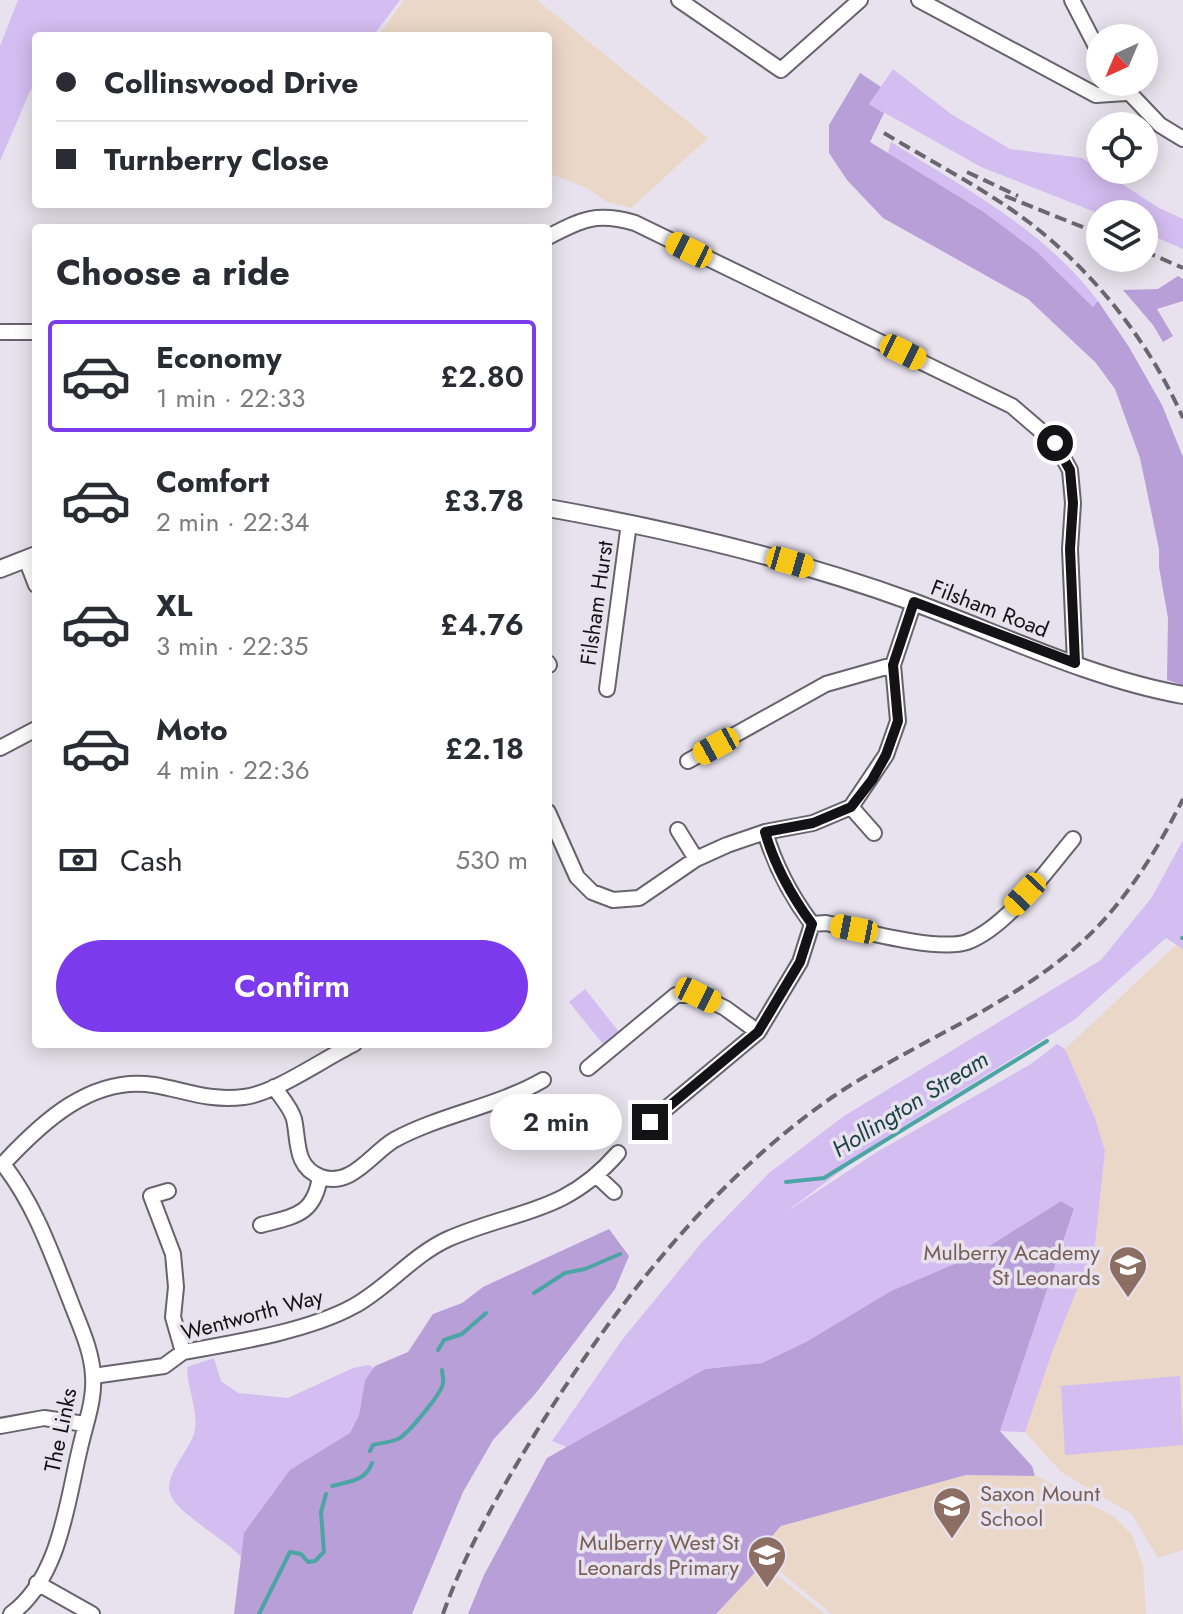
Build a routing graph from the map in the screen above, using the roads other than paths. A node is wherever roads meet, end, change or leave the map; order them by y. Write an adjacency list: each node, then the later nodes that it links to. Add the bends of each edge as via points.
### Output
1 (679, 0): 2 (street, via 781,70)
2 (860, 0)
3 (919, 0): 6 (street)
4 (1072, 0): 5 (street)
5 (1086, 27)
6 (1086, 90)
7 (1130, 96): 8 (street)
8 (1183, 139)
9 (552, 235): 17 (street, via 603,216 635,223 1012,406 1055,443 1070,470)
10 (0, 332): 11 (street)
11 (32, 332)
12 (552, 509): 13 (street, Filsham Road)
13 (629, 523): 16 (street, Filsham Road, via 737,547); 19 (street, Filsham Hurst)
14 (31, 557): 15 (street)
15 (0, 569)
16 (914, 602): 17 (street, Filsham Road); 18 (street)
17 (1075, 663): 20 (street, Filsham Road)
18 (893, 665): 23 (street, via 826,684); 24 (street, via 898,721 886,755)
19 (607, 689)
20 (1183, 695)
21 (32, 731): 22 (street)
22 (0, 748)
23 (688, 761)
24 (851, 807): 27 (street, via 813,823); 28 (street)
25 (552, 823): 30 (street, via 577,877 592,892 613,900 639,898)
26 (678, 830): 30 (street)
27 (765, 832): 30 (street); 31 (street, via 773,859)
28 (874, 833)
29 (1073, 839): 31 (street, via 995,925 966,942 939,945)
30 (696, 859)
31 (812, 924): 32 (street, via 800,962)
32 (758, 1032): 34 (street, via 698,995 676,995); 37 (street)
33 (347, 1048): 36 (street)
34 (588, 1068)
35 (543, 1080): 40 (street, via 394,1141 354,1174)
36 (274, 1087): 39 (street, via 246,1097 203,1098 152,1085 119,1084 87,1093); 40 (street, via 294,1117 303,1164)
37 (650, 1122)
38 (618, 1153): 41 (street, Wentworth Way)
39 (1, 1164): 48 (street, The Links, via 20,1186 43,1229 85,1338)
40 (320, 1177): 44 (street, via 317,1197)
41 (598, 1177): 43 (street); 47 (street, Wentworth Way, via 556,1204 444,1241 382,1289 326,1319)
42 (168, 1191): 47 (street, via 151,1196 173,1254 173,1317)
43 (614, 1192)
44 (284, 1219): 45 (street); 46 (street)
45 (261, 1225)
46 (289, 1234)
47 (183, 1352): 48 (street, Wentworth Way, via 164,1366)
48 (93, 1376): 49 (street, The Links)
49 (85, 1424): 50 (street, via 44,1418); 51 (street, The Links, via 64,1520)
50 (0, 1426)
51 (37, 1583): 52 (street, The Links); 53 (street)
52 (11, 1614)
53 (92, 1614)

